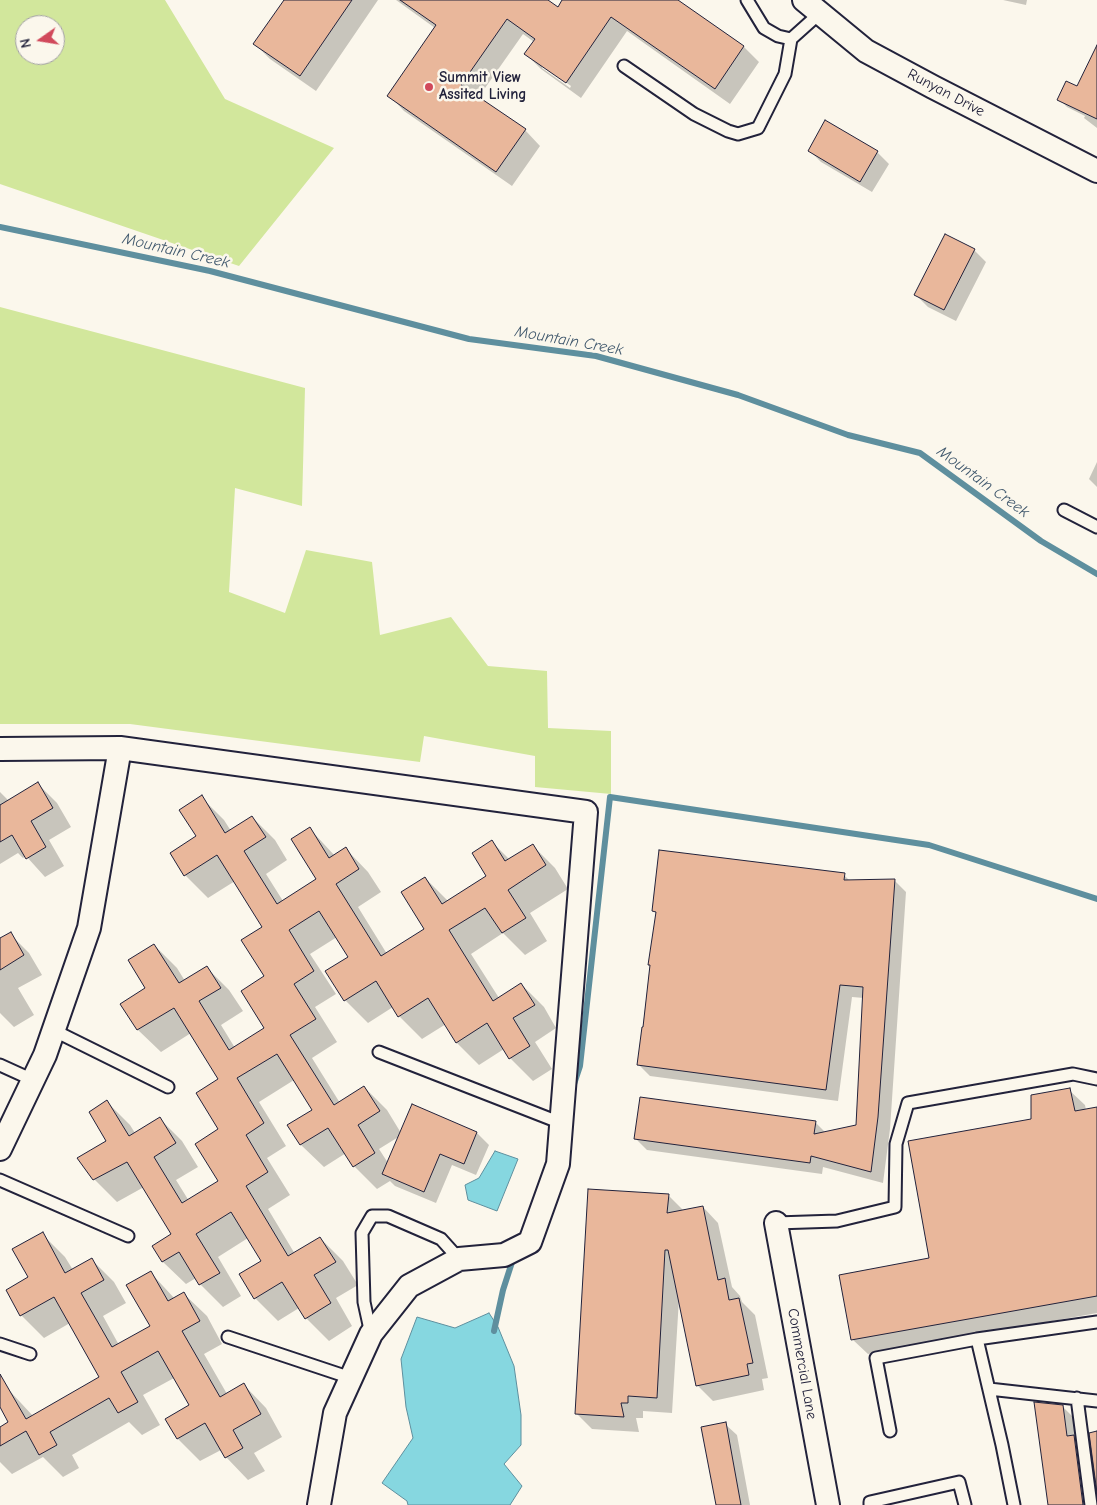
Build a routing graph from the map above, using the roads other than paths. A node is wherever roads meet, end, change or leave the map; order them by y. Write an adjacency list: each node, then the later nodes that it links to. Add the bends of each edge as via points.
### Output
1 (747, 0): 3 (lane, via 764,28)
2 (812, 6): 3 (lane); 5 (street, Runyan Drive, via 866,50)
3 (791, 39): 4 (lane, via 785,74 758,128 738,134 694,114)
4 (624, 66)
5 (1097, 172)
6 (1064, 510): 7 (lane)
7 (1097, 527)
8 (120, 748): 9 (street); 10 (street, via 89,928); 16 (street, via 586,812)
9 (0, 749)
10 (53, 1030): 14 (street); 15 (lane)
11 (379, 1052): 16 (lane)
12 (0, 1065): 14 (lane)
13 (1097, 1079): 19 (lane, via 1073,1074 908,1103 896,1144 895,1207 837,1222)
14 (33, 1080): 17 (street)
15 (168, 1087)
16 (561, 1123): 21 (street, via 558,1164 530,1242 504,1255)
17 (0, 1149)
18 (0, 1180): 20 (lane)
19 (776, 1223): 34 (street, Commercial Lane)
20 (128, 1236)
21 (459, 1259): 23 (street, via 409,1286); 23 (lane, via 441,1239 388,1216 372,1216 362,1234 364,1302)
22 (1097, 1322): 25 (lane)
23 (371, 1334): 28 (street)
24 (228, 1337): 28 (lane)
25 (977, 1339): 29 (lane); 32 (lane, via 876,1358)
26 (0, 1344): 27 (lane)
27 (30, 1354)
28 (351, 1378): 33 (street, via 335,1413)
29 (989, 1389): 30 (lane); 37 (lane)
30 (1077, 1398): 31 (lane); 38 (lane)
31 (1097, 1401)
32 (890, 1431)
33 (319, 1505)
34 (828, 1505)
35 (870, 1505): 36 (lane, via 870,1502 959,1482)
36 (965, 1505)
37 (1014, 1505)
38 (1091, 1505)

